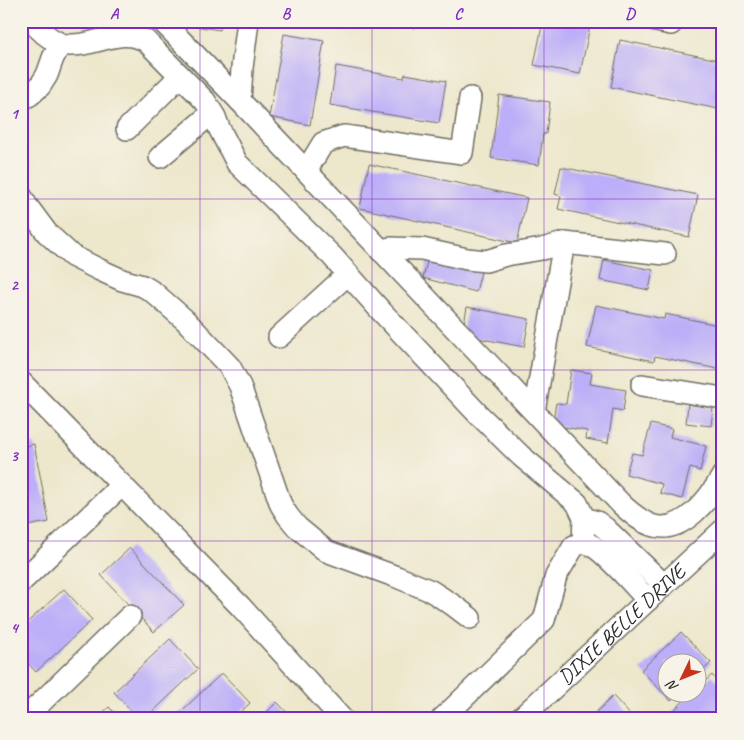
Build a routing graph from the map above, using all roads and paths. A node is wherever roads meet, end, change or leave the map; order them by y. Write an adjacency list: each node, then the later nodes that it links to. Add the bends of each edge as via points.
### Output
1 (32, 21): 6 (street)
2 (162, 21): 10 (street)
3 (248, 21): 10 (street)
4 (656, 21): 5 (street, via 671,24)
5 (671, 21)
6 (60, 44): 7 (street, via 79,45 127,34 138,36); 9 (street, via 40,86)
7 (180, 76): 11 (street); 12 (street)
8 (470, 98): 14 (street, via 462,152 344,136 324,143)
9 (21, 100)
10 (240, 101): 14 (street)
11 (212, 112): 13 (street); 19 (street, via 237,163)
12 (127, 129)
13 (160, 157)
14 (306, 171): 17 (street)
15 (21, 196): 34 (street, via 48,233 72,256 154,292 230,367 240,386 281,505 297,527 326,551 431,591)
16 (564, 243): 17 (street, via 486,261 422,249 390,248); 18 (street); 24 (street)
17 (381, 251): 24 (street)
18 (665, 254)
19 (348, 274): 20 (street); 27 (street, via 479,415 577,503)
20 (279, 337)
21 (21, 382): 26 (street)
22 (642, 385): 23 (street)
23 (723, 398)
24 (534, 410): 25 (street, via 622,505 653,526 665,527 690,516 703,504)
25 (723, 475)
26 (122, 484): 30 (street); 36 (street, via 241,607)
27 (584, 518): 29 (street); 31 (street, via 605,528)
28 (723, 530): 31 (street, DIXIE BELLE DRIVE)
29 (583, 543): 32 (street, via 590,544 605,556); 37 (street, via 574,546 556,576 544,620)
30 (21, 582)
31 (664, 585): 32 (street, DIXIE BELLE DRIVE)
32 (648, 600): 38 (street, DIXIE BELLE DRIVE)
33 (130, 616): 35 (street)
34 (470, 618)
35 (22, 719)
36 (342, 719)
37 (442, 719)
38 (520, 719)

